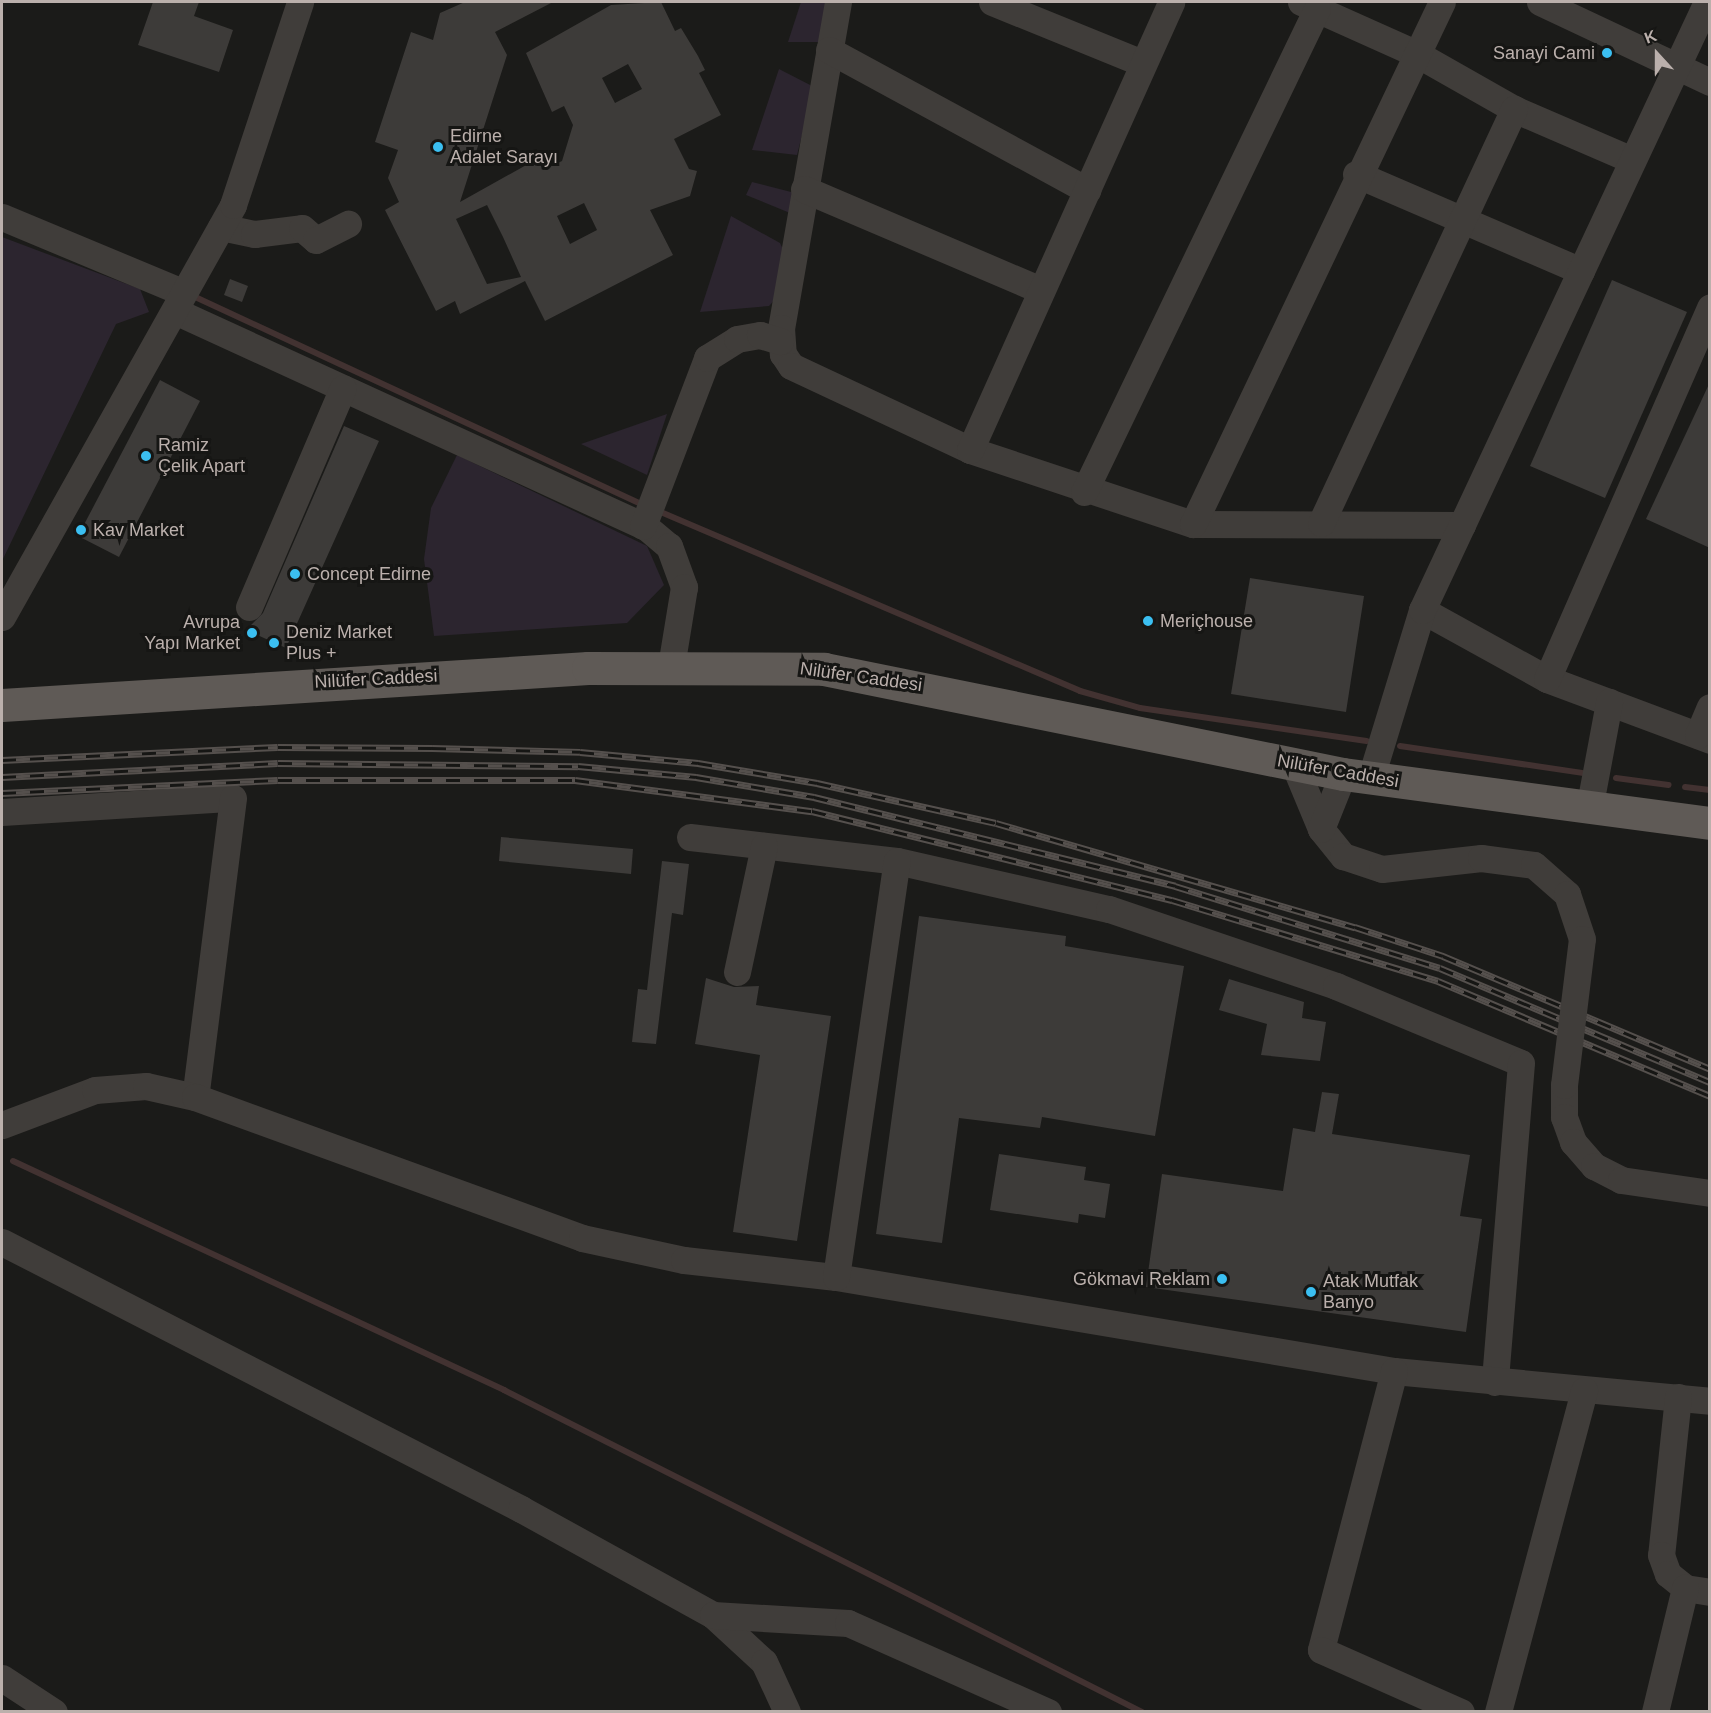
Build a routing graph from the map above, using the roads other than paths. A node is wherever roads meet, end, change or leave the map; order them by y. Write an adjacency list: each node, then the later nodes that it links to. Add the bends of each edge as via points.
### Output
1 (300, 2): 22 (street, via 233,205)
2 (838, 2): 9 (street)
3 (993, 2): 11 (street)
4 (1171, 2): 11 (street)
5 (1442, 2): 10 (street)
6 (1707, 2): 12 (street)
7 (1309, 5): 10 (street); 30 (street)
8 (1556, 5): 12 (street)
9 (829, 50): 17 (street); 18 (street)
10 (1417, 54): 14 (street); 16 (street)
11 (1142, 63): 18 (street)
12 (1678, 67): 13 (street); 15 (street)
13 (1710, 82)
14 (1514, 108): 15 (street); 20 (street)
15 (1632, 160): 23 (street)
16 (1356, 174): 20 (street); 32 (street)
17 (804, 189): 24 (street); 27 (street)
18 (1087, 190): 24 (street)
19 (2, 217): 25 (street)
20 (1461, 220): 23 (street); 31 (street)
21 (348, 224): 22 (street, via 316,240 302,228 255,234)
22 (221, 227): 25 (street)
23 (1581, 271): 33 (street)
24 (1041, 290): 29 (street)
25 (178, 301): 28 (street); 37 (street)
26 (1710, 308): 39 (street)
27 (780, 341): 29 (street, via 783,354 802,375); 34 (street, via 760,335 737,339 718,346 707,358)
28 (343, 388): 34 (street); 35 (street)
29 (970, 450): 30 (street)
30 (1084, 492): 32 (street)
31 (1321, 523): 32 (street); 33 (street)
32 (1192, 524)
33 (1462, 525): 36 (street)
34 (643, 526): 38 (street, via 669,546 684,587)
35 (249, 607)
36 (1422, 610): 39 (street); 45 (street)
37 (2, 617)
38 (671, 666): 41 (main road, Nilüfer Caddesi, via 303,683); 44 (main road, Nilüfer Caddesi, via 824,669)
39 (1547, 679): 40 (street)
40 (1609, 702): 43 (street); 46 (street)
41 (2, 705)
42 (1710, 707): 43 (street)
43 (1704, 738)
44 (1294, 764): 45 (main road, Nilüfer Caddesi); 49 (street)
45 (1357, 776): 46 (main road, Nilüfer Caddesi); 49 (street)
46 (1590, 804): 48 (main road, Nilüfer Caddesi)
47 (2, 812): 54 (street, via 233,798)
48 (1710, 823)
49 (1321, 829): 56 (street, bridge, via 1343,856 1382,869 1481,858 1534,865 1567,894 1582,939 1564,1085 1564,1117 1574,1142 1594,1166 1621,1180)
50 (690, 837): 51 (street)
51 (764, 846): 52 (street); 53 (street)
52 (897, 861): 58 (street); 60 (street, via 1109,909 1336,986 1521,1063)
53 (737, 972)
54 (195, 1097): 55 (street, via 146,1086 95,1090); 58 (street, via 582,1238 684,1260)
55 (2, 1125)
56 (1710, 1193)
57 (2, 1242): 65 (street, via 510,1504)
58 (836, 1277): 59 (street)
59 (1394, 1371): 60 (street); 70 (street, via 1321,1650)
60 (1495, 1382): 61 (street)
61 (1584, 1390): 62 (street); 71 (street)
62 (1678, 1397): 63 (street); 64 (street, via 1661,1555 1668,1574)
63 (1710, 1401)
64 (1697, 1590): 72 (street)
65 (713, 1615): 68 (street, via 764,1662); 69 (street, via 848,1623)
66 (2, 1678): 67 (street)
67 (54, 1712)
68 (787, 1712)
69 (1048, 1712)
70 (1461, 1712)
71 (1498, 1712)
72 (1655, 1712)

